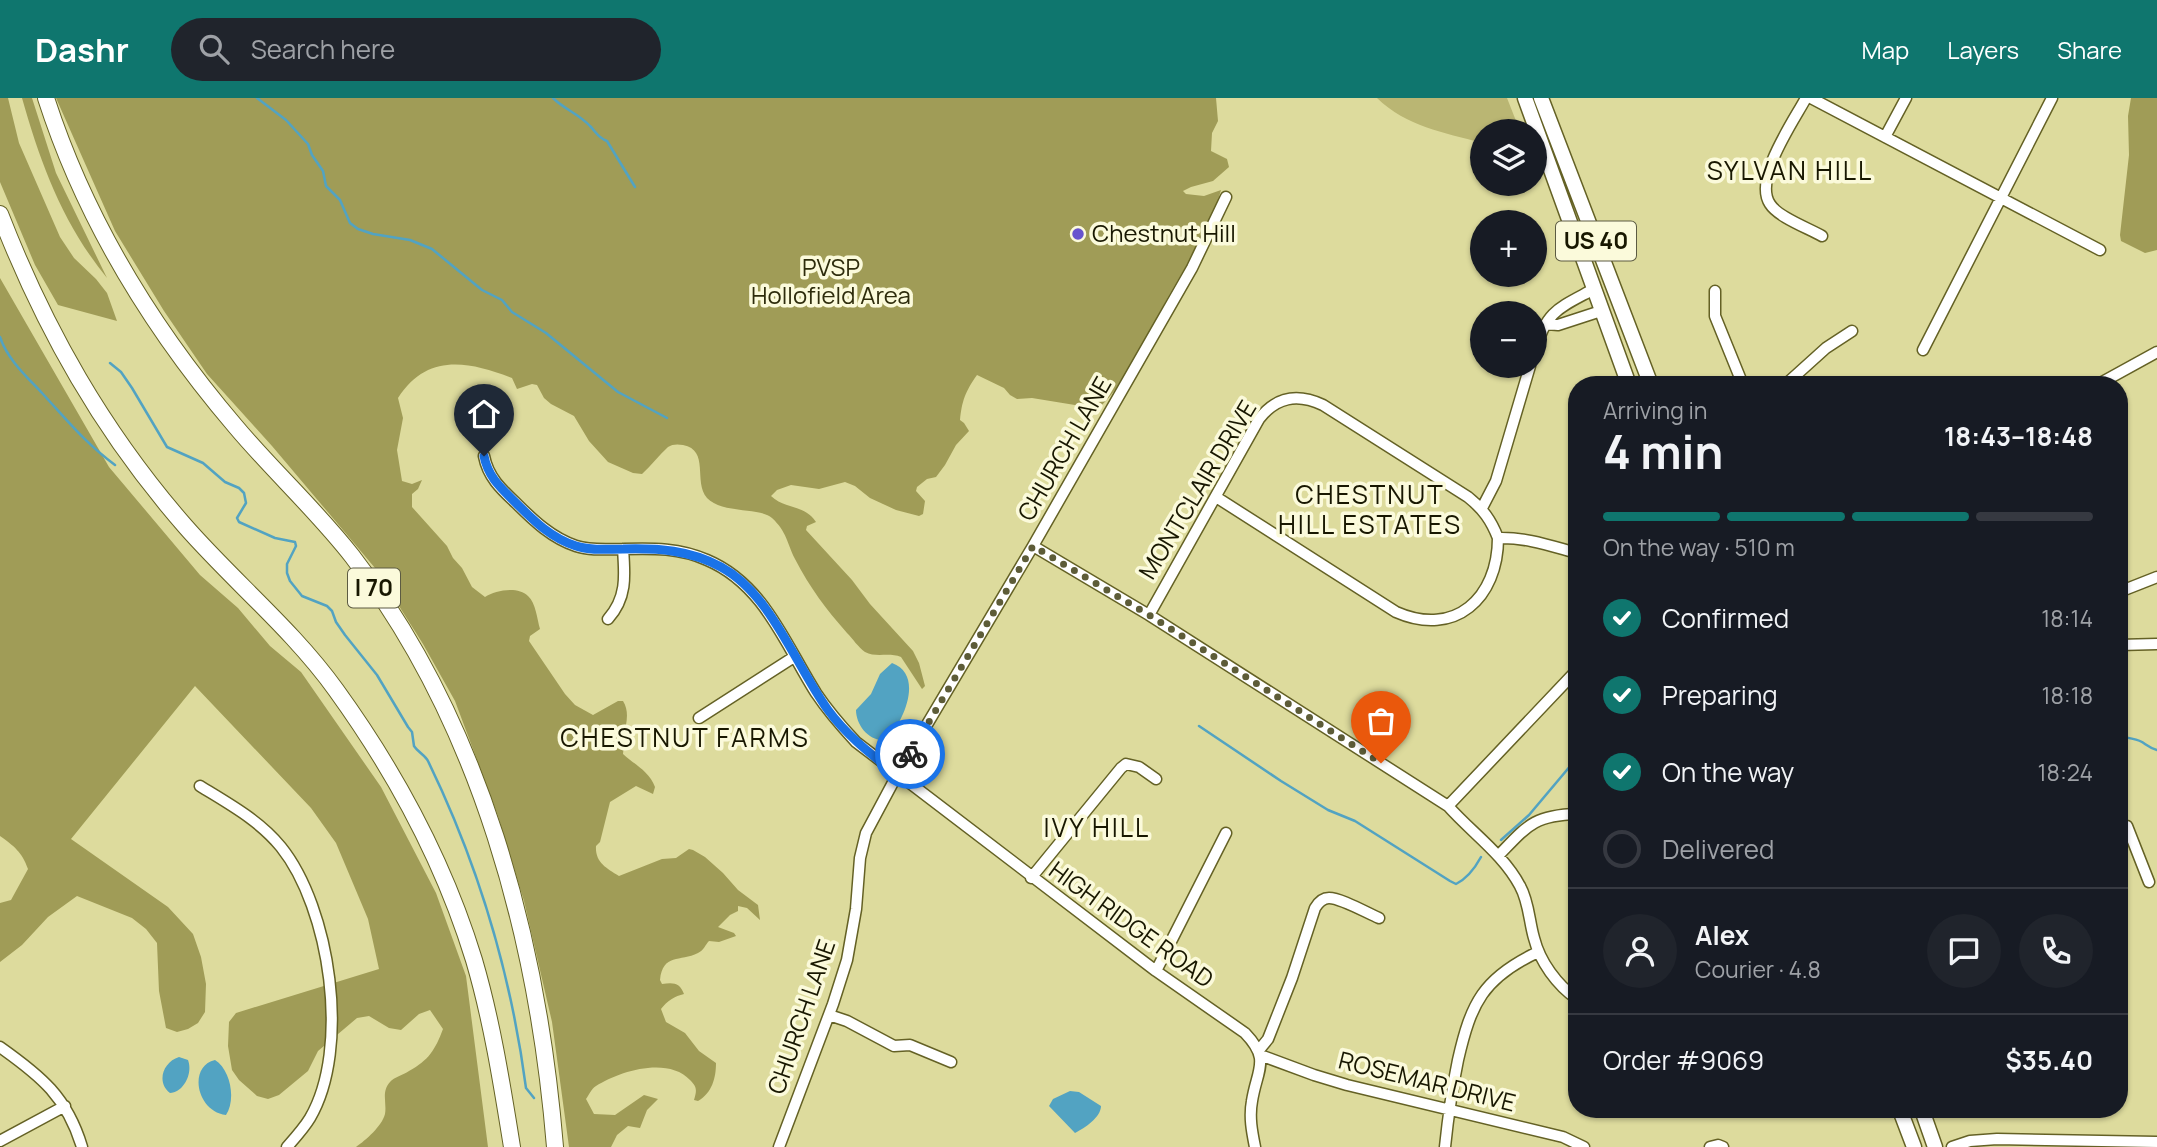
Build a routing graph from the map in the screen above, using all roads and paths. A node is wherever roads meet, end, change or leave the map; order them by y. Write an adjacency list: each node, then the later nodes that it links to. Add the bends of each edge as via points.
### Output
1 (46, 98): 70 (highway, I 70, via 97,219 166,337 239,431 351,555 432,682 479,791 527,953)
2 (1525, 98): 13 (main road, US 40)
3 (1541, 98): 22 (main road, US 40)
4 (1808, 98): 7 (street); 11 (street, via 1770,164 1764,184 1776,210)
5 (1906, 98): 7 (street)
6 (2052, 98): 9 (street)
7 (1885, 137): 9 (street)
8 (1226, 197): 31 (street, CHURCH LANE, via 1192,268)
9 (2000, 197): 12 (street); 19 (street)
10 (0, 214): 69 (highway, via 41,312 120,442 186,527 335,688 403,793 437,860 474,961)
11 (1822, 236)
12 (2099, 250)
13 (1594, 289): 15 (main road, US 40); 16 (street, via 1555,310)
14 (1715, 291): 23 (street, via 1715,316)
15 (1601, 311): 17 (street, via 1558,326); 21 (main road, US 40)
16 (1547, 322)
17 (1547, 324)
18 (1852, 331): 24 (street)
19 (1923, 350)
20 (2157, 352): 25 (street)
21 (1626, 376)
22 (1648, 376)
23 (1739, 376)
24 (1795, 376)
25 (2113, 376)
26 (1526, 378): 29 (street, via 1496,481)
27 (484, 456): 32 (street, HIGH RIDGE ROAD, via 495,482 544,530 577,546)
28 (1216, 497): 29 (street, MONTCLAIR DRIVE, via 1266,410 1283,399 1302,398 1323,405); 30 (street, via 1396,612 1420,620 1455,615 1478,601 1492,579); 36 (street, MONTCLAIR DRIVE)
29 (1482, 508): 30 (street, MONTCLAIR DRIVE)
30 (1498, 538): 33 (street, via 1531,540)
31 (1033, 546): 36 (street); 43 (street, CHURCH LANE)
32 (623, 549): 37 (street, via 624,591); 40 (street, HIGH RIDGE ROAD, via 675,550 722,567 762,603)
33 (1568, 550)
34 (2157, 577): 35 (street)
35 (2128, 588)
36 (1149, 615): 46 (street)
37 (608, 619)
38 (2128, 645): 39 (street)
39 (2157, 645)
40 (794, 657): 42 (street); 43 (street, HIGH RIDGE ROAD, via 842,727)
41 (1568, 679): 46 (street)
42 (699, 718)
43 (897, 775): 51 (street, HIGH RIDGE ROAD); 57 (street, CHURCH LANE, via 862,847 853,930)
44 (1156, 779): 51 (street, via 1126,764)
45 (200, 786): 68 (street, via 242,810 279,845 305,888 318,927 331,989 331,1044 318,1100)
46 (1448, 806): 50 (street)
47 (1568, 815): 50 (street, via 1537,820)
48 (2128, 829): 52 (street)
49 (1226, 833): 55 (street)
50 (1499, 855): 54 (street, via 1522,889)
51 (1031, 878): 55 (street, HIGH RIDGE ROAD)
52 (2149, 882)
53 (1379, 918): 59 (street, via 1337,900 1319,902)
54 (1538, 952): 56 (street); 62 (street, via 1498,976 1473,1009)
55 (1156, 971): 59 (street, HIGH RIDGE ROAD, via 1245,1033)
56 (1568, 991)
57 (829, 1015): 60 (street, via 894,1046 910,1045); 71 (street, CHURCH LANE)
58 (0, 1047): 61 (street, via 47,1084)
59 (1260, 1052): 62 (street, ROSEMAR DRIVE, via 1347,1085); 72 (street, via 1251,1114)
60 (951, 1062)
61 (65, 1106): 65 (street); 67 (street)
62 (1449, 1109): 73 (street); 74 (street, ROSEMAR DRIVE, via 1563,1137)
63 (1903, 1118): 77 (main road)
64 (1925, 1118): 78 (main road)
65 (0, 1141)
66 (2157, 1142): 79 (street, via 1997,1139)
67 (82, 1147)
68 (287, 1147)
69 (512, 1147)
70 (555, 1147)
71 (779, 1147)
72 (1255, 1147)
73 (1445, 1147)
74 (1584, 1147)
75 (1710, 1147): 76 (street)
76 (1723, 1147)
77 (1914, 1147)
78 (1936, 1147)
79 (1952, 1147)

